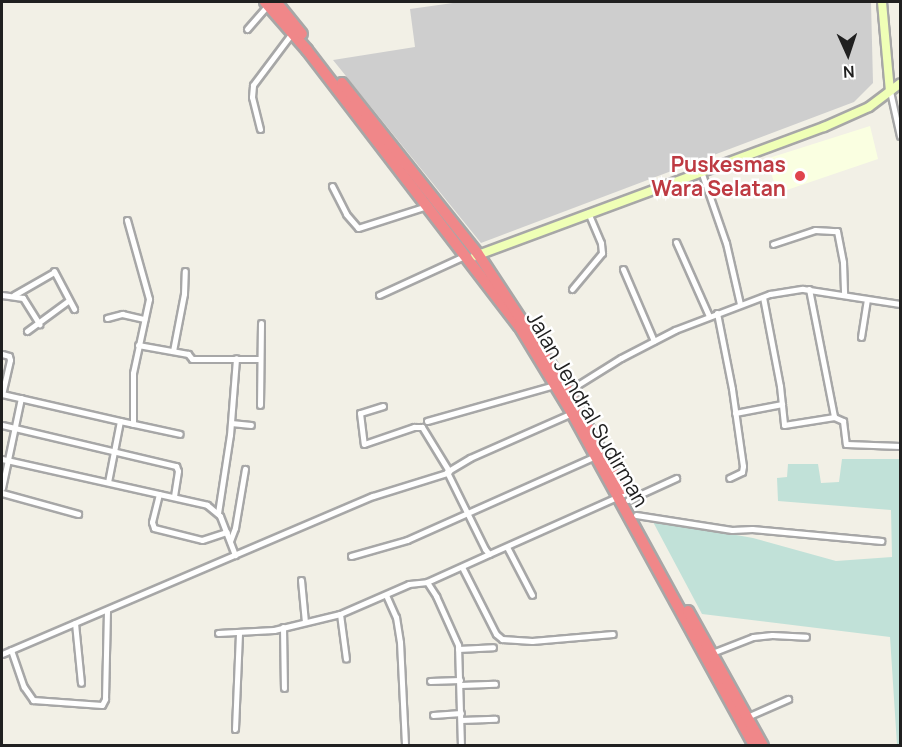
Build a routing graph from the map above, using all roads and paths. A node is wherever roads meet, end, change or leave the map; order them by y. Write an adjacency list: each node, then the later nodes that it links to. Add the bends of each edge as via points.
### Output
1 (882, 2): 6 (street)
2 (270, 3): 3 (street); 4 (highway, Jalan Jendral Sudirman); 16 (highway, Jalan Jendral Sudirman)
3 (247, 29)
4 (292, 33): 7 (street, via 253,85); 11 (highway, Jalan Jendral Sudirman)
5 (900, 84): 6 (street)
6 (890, 91): 8 (street); 9 (street, via 869,107 824,127)
7 (260, 129)
8 (900, 136)
9 (701, 171): 12 (street); 28 (street, via 726,243)
10 (332, 186): 11 (street, via 358,228)
11 (427, 206): 16 (highway, Jalan Jendral Sudirman)
12 (588, 213): 16 (street); 19 (street, via 602,243 602,253)
13 (127, 220): 34 (street, via 149,299)
14 (676, 242): 32 (street)
15 (772, 244): 21 (street, via 815,230 837,231 843,262)
16 (471, 256): 23 (street); 45 (highway, Jalan Jendral Sudirman); 46 (highway, Jalan Jendral Sudirman)
17 (623, 268): 39 (street)
18 (185, 271): 41 (street)
19 (572, 289)
20 (809, 290): 21 (street); 25 (street); 54 (street)
21 (843, 294): 26 (street)
22 (2, 295): 24 (street)
23 (379, 295)
24 (14, 296): 27 (street, via 53,271); 36 (street, via 23,298)
25 (763, 297): 28 (street); 49 (street)
26 (867, 299): 29 (street); 38 (street)
27 (69, 300): 30 (street); 36 (street)
28 (740, 304): 31 (street)
29 (900, 304)
30 (74, 309)
31 (717, 313): 32 (street); 53 (street)
32 (709, 316): 39 (street)
33 (107, 318): 34 (street, via 122,314)
34 (144, 319): 40 (street)
35 (261, 323): 44 (street)
36 (39, 324): 37 (street)
37 (27, 331)
38 (861, 337)
39 (654, 340): 46 (street)
40 (138, 345): 41 (street); 58 (street, via 133,373)
41 (173, 351): 43 (street, via 188,354 192,359)
42 (2, 354): 47 (street, via 10,360)
43 (236, 358): 44 (street); 57 (street)
44 (260, 359): 50 (street)
45 (556, 384): 46 (highway, Jalan Jendral Sudirman); 56 (street)
46 (565, 393): 52 (highway, Jalan Jendral Sudirman); 76 (highway, Jalan Jendral Sudirman)
47 (2, 394): 48 (street)
48 (21, 398): 55 (street); 61 (street)
49 (782, 404): 53 (street); 54 (street, via 784,426)
50 (260, 405)
51 (383, 406): 69 (street, via 360,413 364,444 422,427)
52 (572, 413): 65 (highway, Jalan Jendral Sudirman); 69 (street)
53 (735, 413): 71 (street, via 743,469)
54 (834, 417): 63 (street, via 843,421 849,446)
55 (120, 421): 58 (street); 64 (street)
56 (427, 421)
57 (231, 423): 60 (street); 77 (street)
58 (133, 424): 62 (street)
59 (2, 425): 61 (street)
60 (251, 425)
61 (15, 429): 64 (street); 67 (street)
62 (180, 434)
63 (900, 446)
64 (115, 451): 72 (street); 75 (street, via 176,466)
65 (596, 456): 76 (highway, Jalan Jendral Sudirman); 78 (street)
66 (2, 459): 67 (street)
67 (9, 460): 72 (street); 73 (street)
68 (245, 469): 82 (street)
69 (448, 472): 78 (street); 86 (street, via 373,496)
70 (676, 478): 76 (street)
71 (729, 478)
72 (108, 482): 74 (street)
73 (2, 490): 79 (street)
74 (159, 494): 75 (street); 81 (street, via 154,528 202,540)
75 (174, 497): 77 (street, via 207,505)
76 (623, 497): 80 (highway, Jalan Jendral Sudirman); 84 (street); 121 (highway, Jalan Jendral Sudirman)
77 (218, 513): 81 (street)
78 (467, 513): 85 (street); 87 (street, via 407,540)
79 (78, 514)
80 (636, 515): 83 (street, via 732,530); 105 (highway, Jalan Jendral Sudirman)
81 (227, 532): 82 (street)
82 (230, 541): 86 (street)
83 (881, 541)
84 (507, 547): 85 (street); 92 (street)
85 (489, 554): 88 (street)
86 (235, 555): 93 (street)
87 (351, 556)
88 (462, 567): 90 (street); 100 (street, via 502,639 532,641)
89 (301, 580): 95 (street)
90 (427, 582): 91 (street, via 409,584); 103 (street)
91 (387, 595): 94 (street); 119 (street, via 400,642)
92 (532, 595)
93 (106, 610): 96 (street); 104 (street, via 102,705 33,700 24,687)
94 (340, 614): 95 (street); 107 (street)
95 (305, 622): 97 (street)
96 (75, 623): 104 (street); 109 (street)
97 (283, 627): 99 (street); 112 (street)
98 (218, 633): 99 (street)
99 (239, 633): 118 (street)
100 (613, 634)
101 (806, 637): 105 (street, via 753,637)
102 (493, 647): 103 (street)
103 (458, 649): 110 (street)
104 (11, 650): 106 (street)
105 (712, 653): 116 (highway, Jalan Jendral Sudirman)
106 (2, 654)
107 (346, 659)
108 (430, 681): 110 (street)
109 (81, 683)
110 (460, 683): 111 (street); 115 (street)
111 (495, 684)
112 (284, 688)
113 (788, 699): 116 (street)
114 (433, 715): 115 (street)
115 (461, 716): 117 (street); 120 (street)
116 (747, 717): 122 (highway, Jalan Jendral Sudirman)
117 (495, 719)
118 (235, 729)
119 (405, 746)
120 (461, 746)
121 (754, 746)
122 (763, 746)

